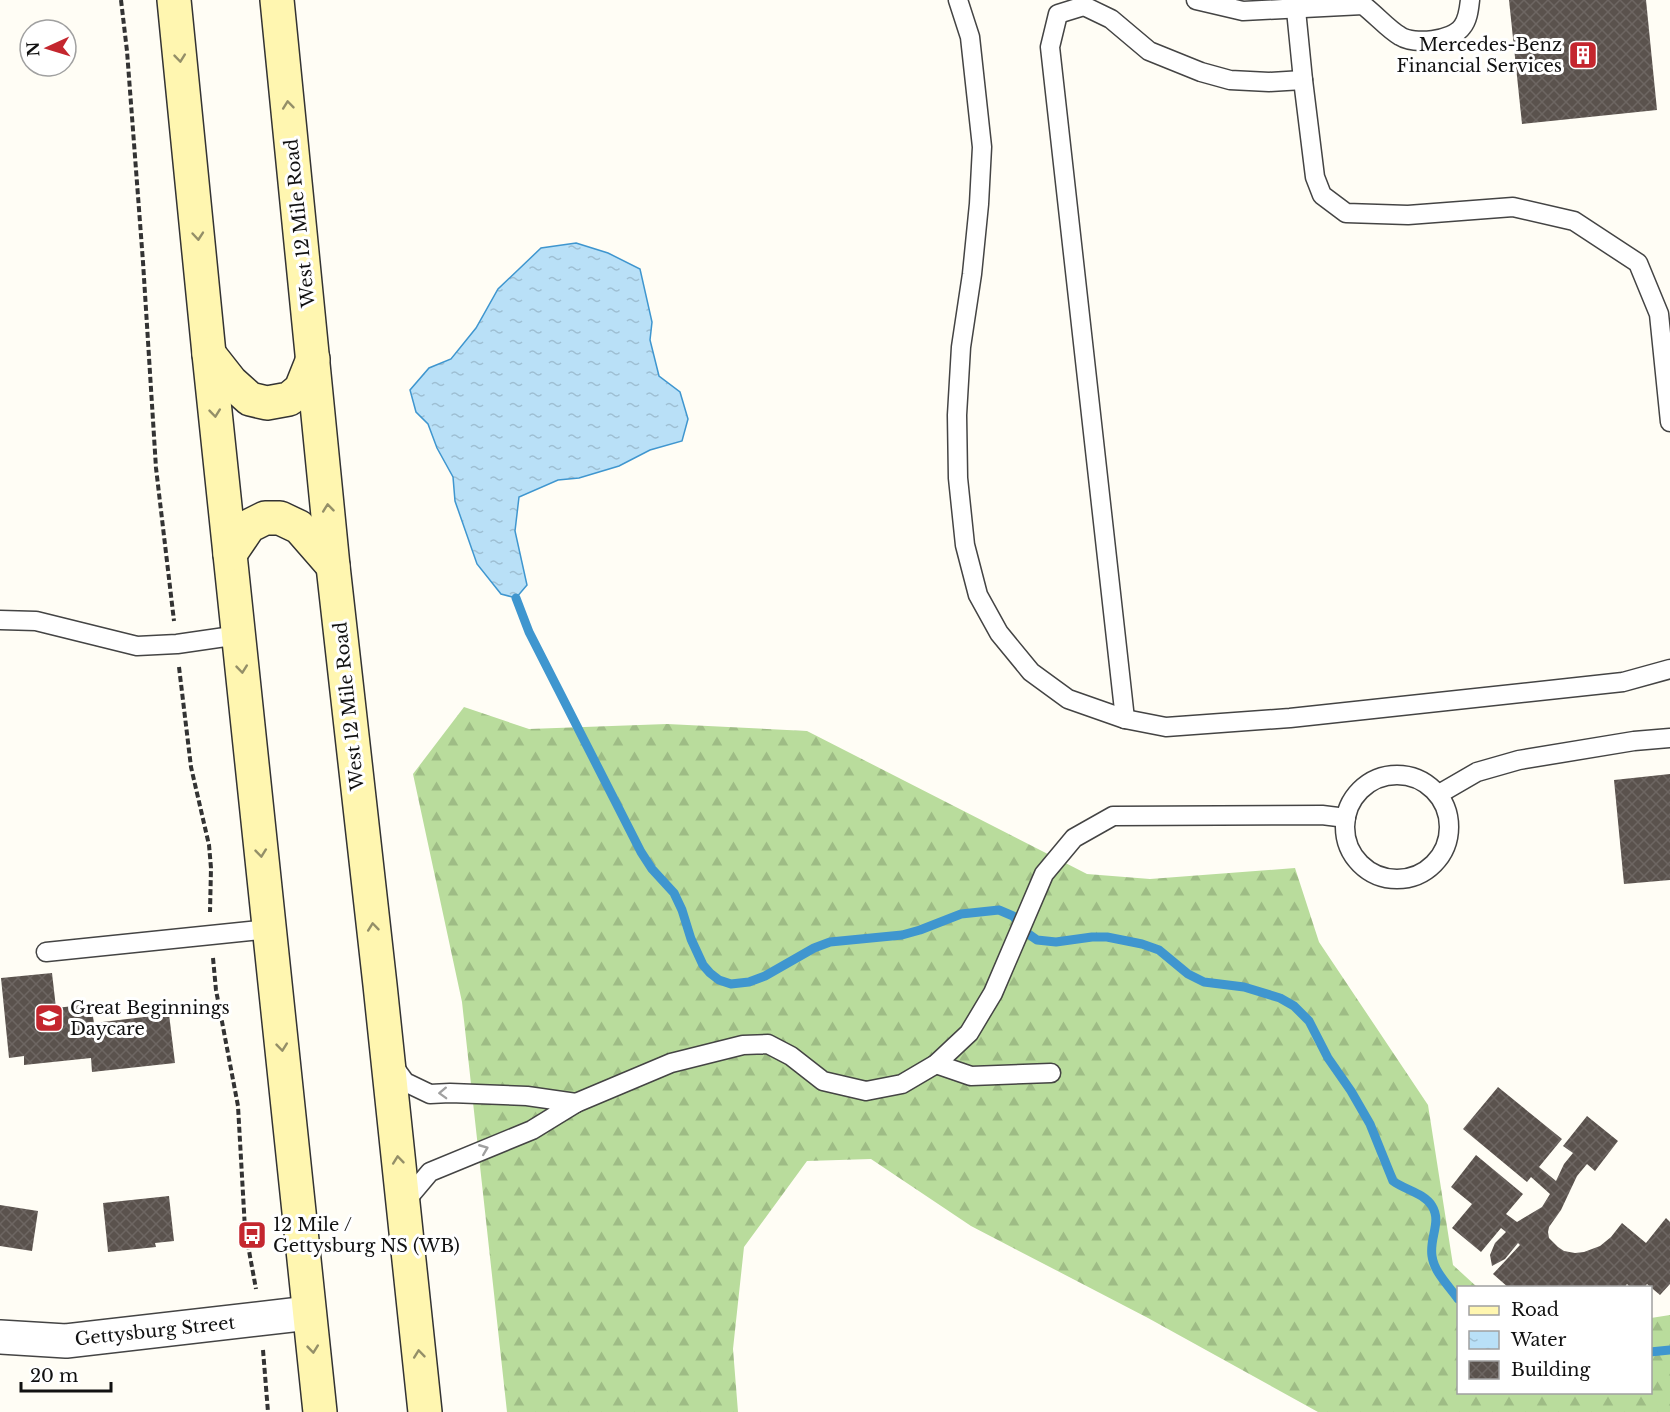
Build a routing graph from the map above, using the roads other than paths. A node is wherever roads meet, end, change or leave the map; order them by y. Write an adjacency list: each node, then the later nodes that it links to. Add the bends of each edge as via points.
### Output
1 (174, 0): 9 (main road, one-way to 9)
2 (277, 0): 10 (main road, West 12 Mile Road, one-way to 2)
3 (958, 0): 17 (lane, via 970,37 982,147 957,415 965,545 978,595 999,633 1031,672 1068,699)
4 (1196, 0): 7 (lane, via 1243,11)
5 (1470, 0): 6 (lane, via 1462,28 1444,39 1422,41 1401,37)
6 (1366, 3): 7 (lane)
7 (1296, 4): 8 (lane)
8 (1303, 80): 11 (lane, via 1315,177 1322,195 1346,213 1408,215 1513,207 1574,221 1638,263 1659,314); 17 (lane, via 1230,80 1149,51 1112,19 1084,6 1058,14 1050,46)
9 (209, 354): 10 (main road, via 250,399 267,403 289,399 301,389); 12 (main road, one-way to 12)
10 (313, 359): 13 (main road, West 12 Mile Road, one-way to 10)
11 (1670, 422)
12 (230, 554): 13 (main road, via 249,526 265,518 280,518 299,527); 15 (main road)
13 (333, 566): 23 (main road, West 12 Mile Road, one-way to 13)
14 (0, 620): 15 (lane, via 36,621 137,646)
15 (239, 635): 21 (main road, one-way to 21)
16 (1670, 669): 17 (lane, via 1623,682 1290,718 1166,727)
17 (1125, 719)
18 (1670, 738): 19 (lane, via 1519,760 1477,772)
19 (1440, 794): 20 (lane, via 1409,775 1391,774 1373,779 1359,790); 20 (lane, via 1448,809 1448,842 1441,857 1414,877 1382,877 1367,870 1347,842)
20 (1346, 818): 24 (lane, via 1113,816 1074,838 1044,874 993,993 969,1033)
21 (269, 929): 22 (lane); 28 (main road, one-way to 28)
22 (46, 952)
23 (387, 1058): 26 (lane, one-way to 23, via 527,1096 430,1094 405,1082); 27 (main road, West 12 Mile Road, one-way to 23)
24 (936, 1065): 25 (lane, via 971,1076); 26 (lane, via 902,1084 866,1091 823,1081 768,1044 743,1045 671,1063)
25 (1051, 1073)
26 (576, 1103): 27 (lane, one-way to 26, via 430,1172 532,1130)
27 (403, 1204): 31 (main road, West 12 Mile Road, one-way to 27)
28 (309, 1314): 29 (street, Gettysburg Street, via 66,1341); 30 (main road, one-way to 30)
29 (0, 1337)
30 (320, 1412)
31 (425, 1412)

